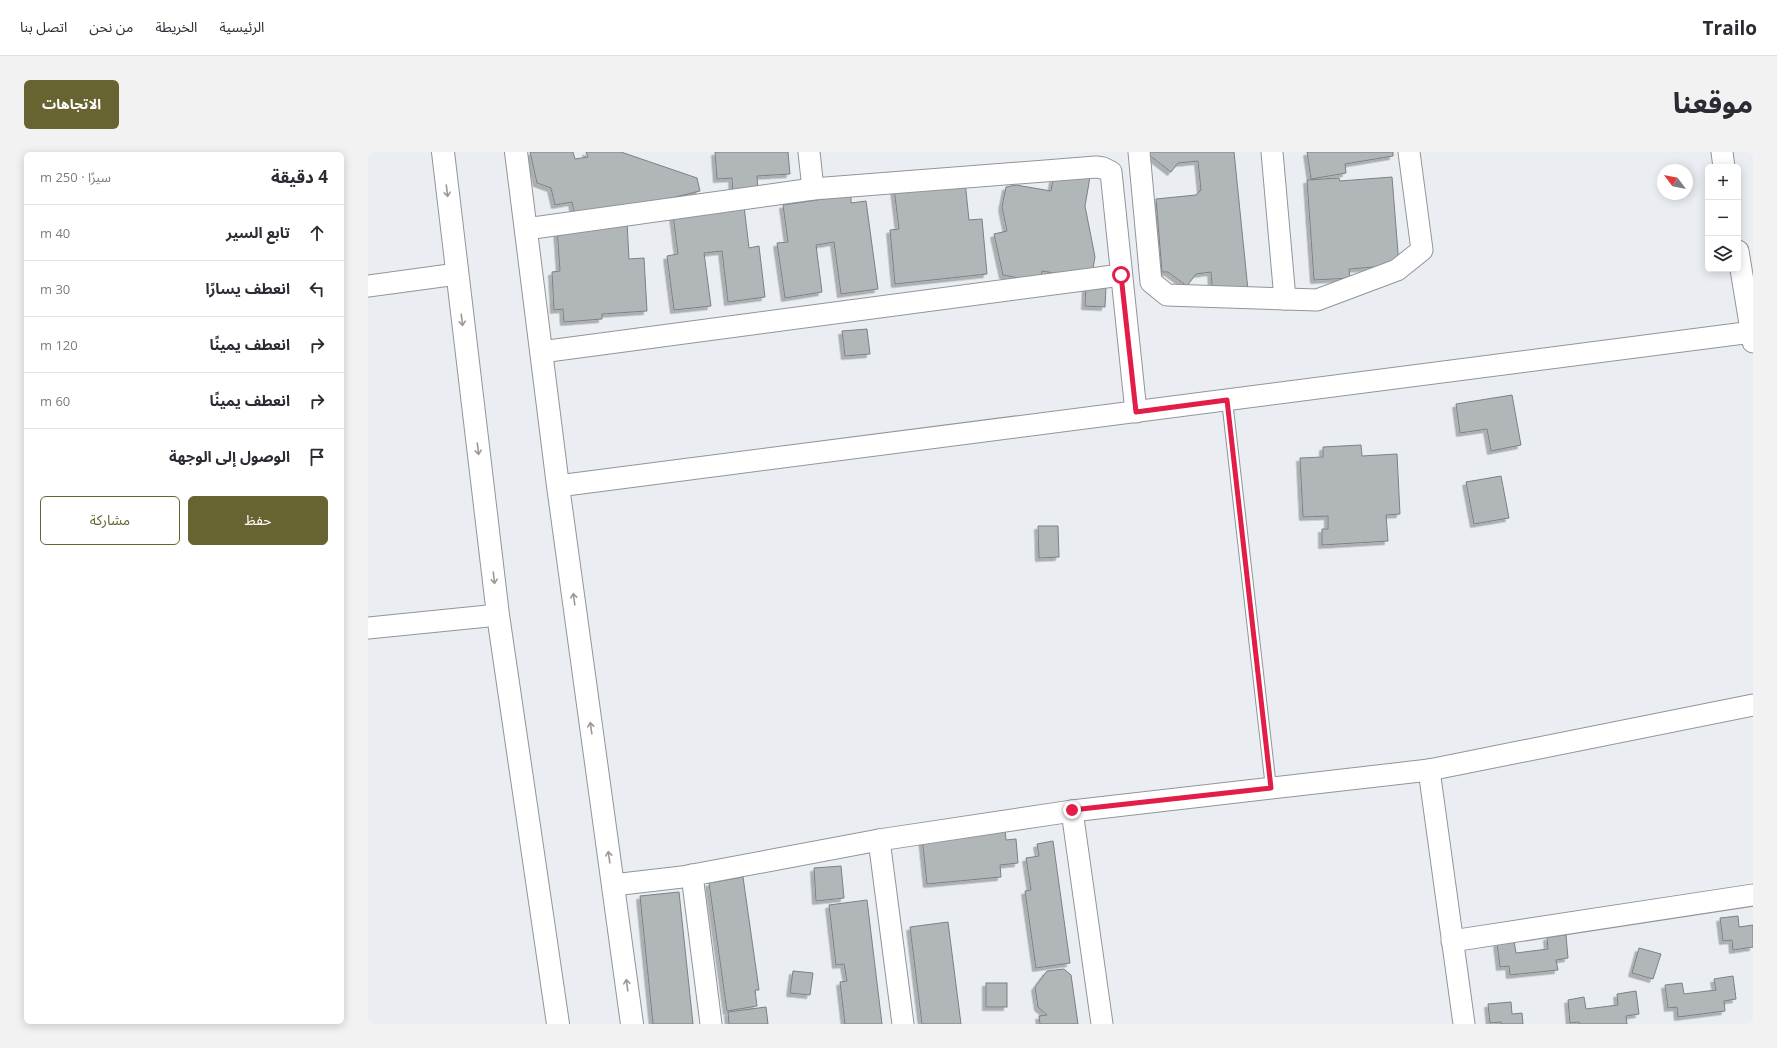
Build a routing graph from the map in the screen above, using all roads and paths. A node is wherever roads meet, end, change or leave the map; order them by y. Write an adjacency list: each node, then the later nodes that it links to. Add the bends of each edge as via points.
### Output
1 (443, 152): 12 (street, one-way to 12)
2 (516, 152): 10 (street)
3 (809, 152): 9 (street)
4 (1139, 152): 15 (street, via 1150,282 1167,295)
5 (1272, 152): 15 (street)
6 (1409, 152): 15 (street, via 1422,250 1397,270 1317,300)
7 (1722, 152): 8 (street)
8 (1724, 164)
9 (813, 189): 10 (street); 13 (street, via 1103,168 1111,172)
10 (526, 229): 17 (street)
11 (1741, 269): 16 (street)
12 (457, 274): 14 (street); 21 (street, one-way to 21)
13 (1121, 275): 17 (street); 19 (street)
14 (368, 286)
15 (1285, 299)
16 (1752, 336): 18 (street)
17 (541, 352): 20 (street)
18 (1227, 400): 19 (street); 25 (lane)
19 (1136, 412): 20 (street)
20 (558, 486): 29 (street, one-way to 20)
21 (498, 615): 22 (street); 32 (street)
22 (368, 628)
23 (1753, 706): 24 (street)
24 (1429, 770): 25 (street); 31 (street)
25 (1271, 788): 26 (street)
26 (1072, 810): 27 (street); 36 (street)
27 (879, 840): 28 (street); 35 (street)
28 (692, 875): 29 (street); 34 (street)
29 (613, 885): 33 (street, one-way to 29)
30 (1753, 894): 31 (street)
31 (1452, 941): 37 (street)
32 (558, 1024)
33 (632, 1024)
34 (711, 1024)
35 (903, 1024)
36 (1102, 1024)
37 (1464, 1024)

